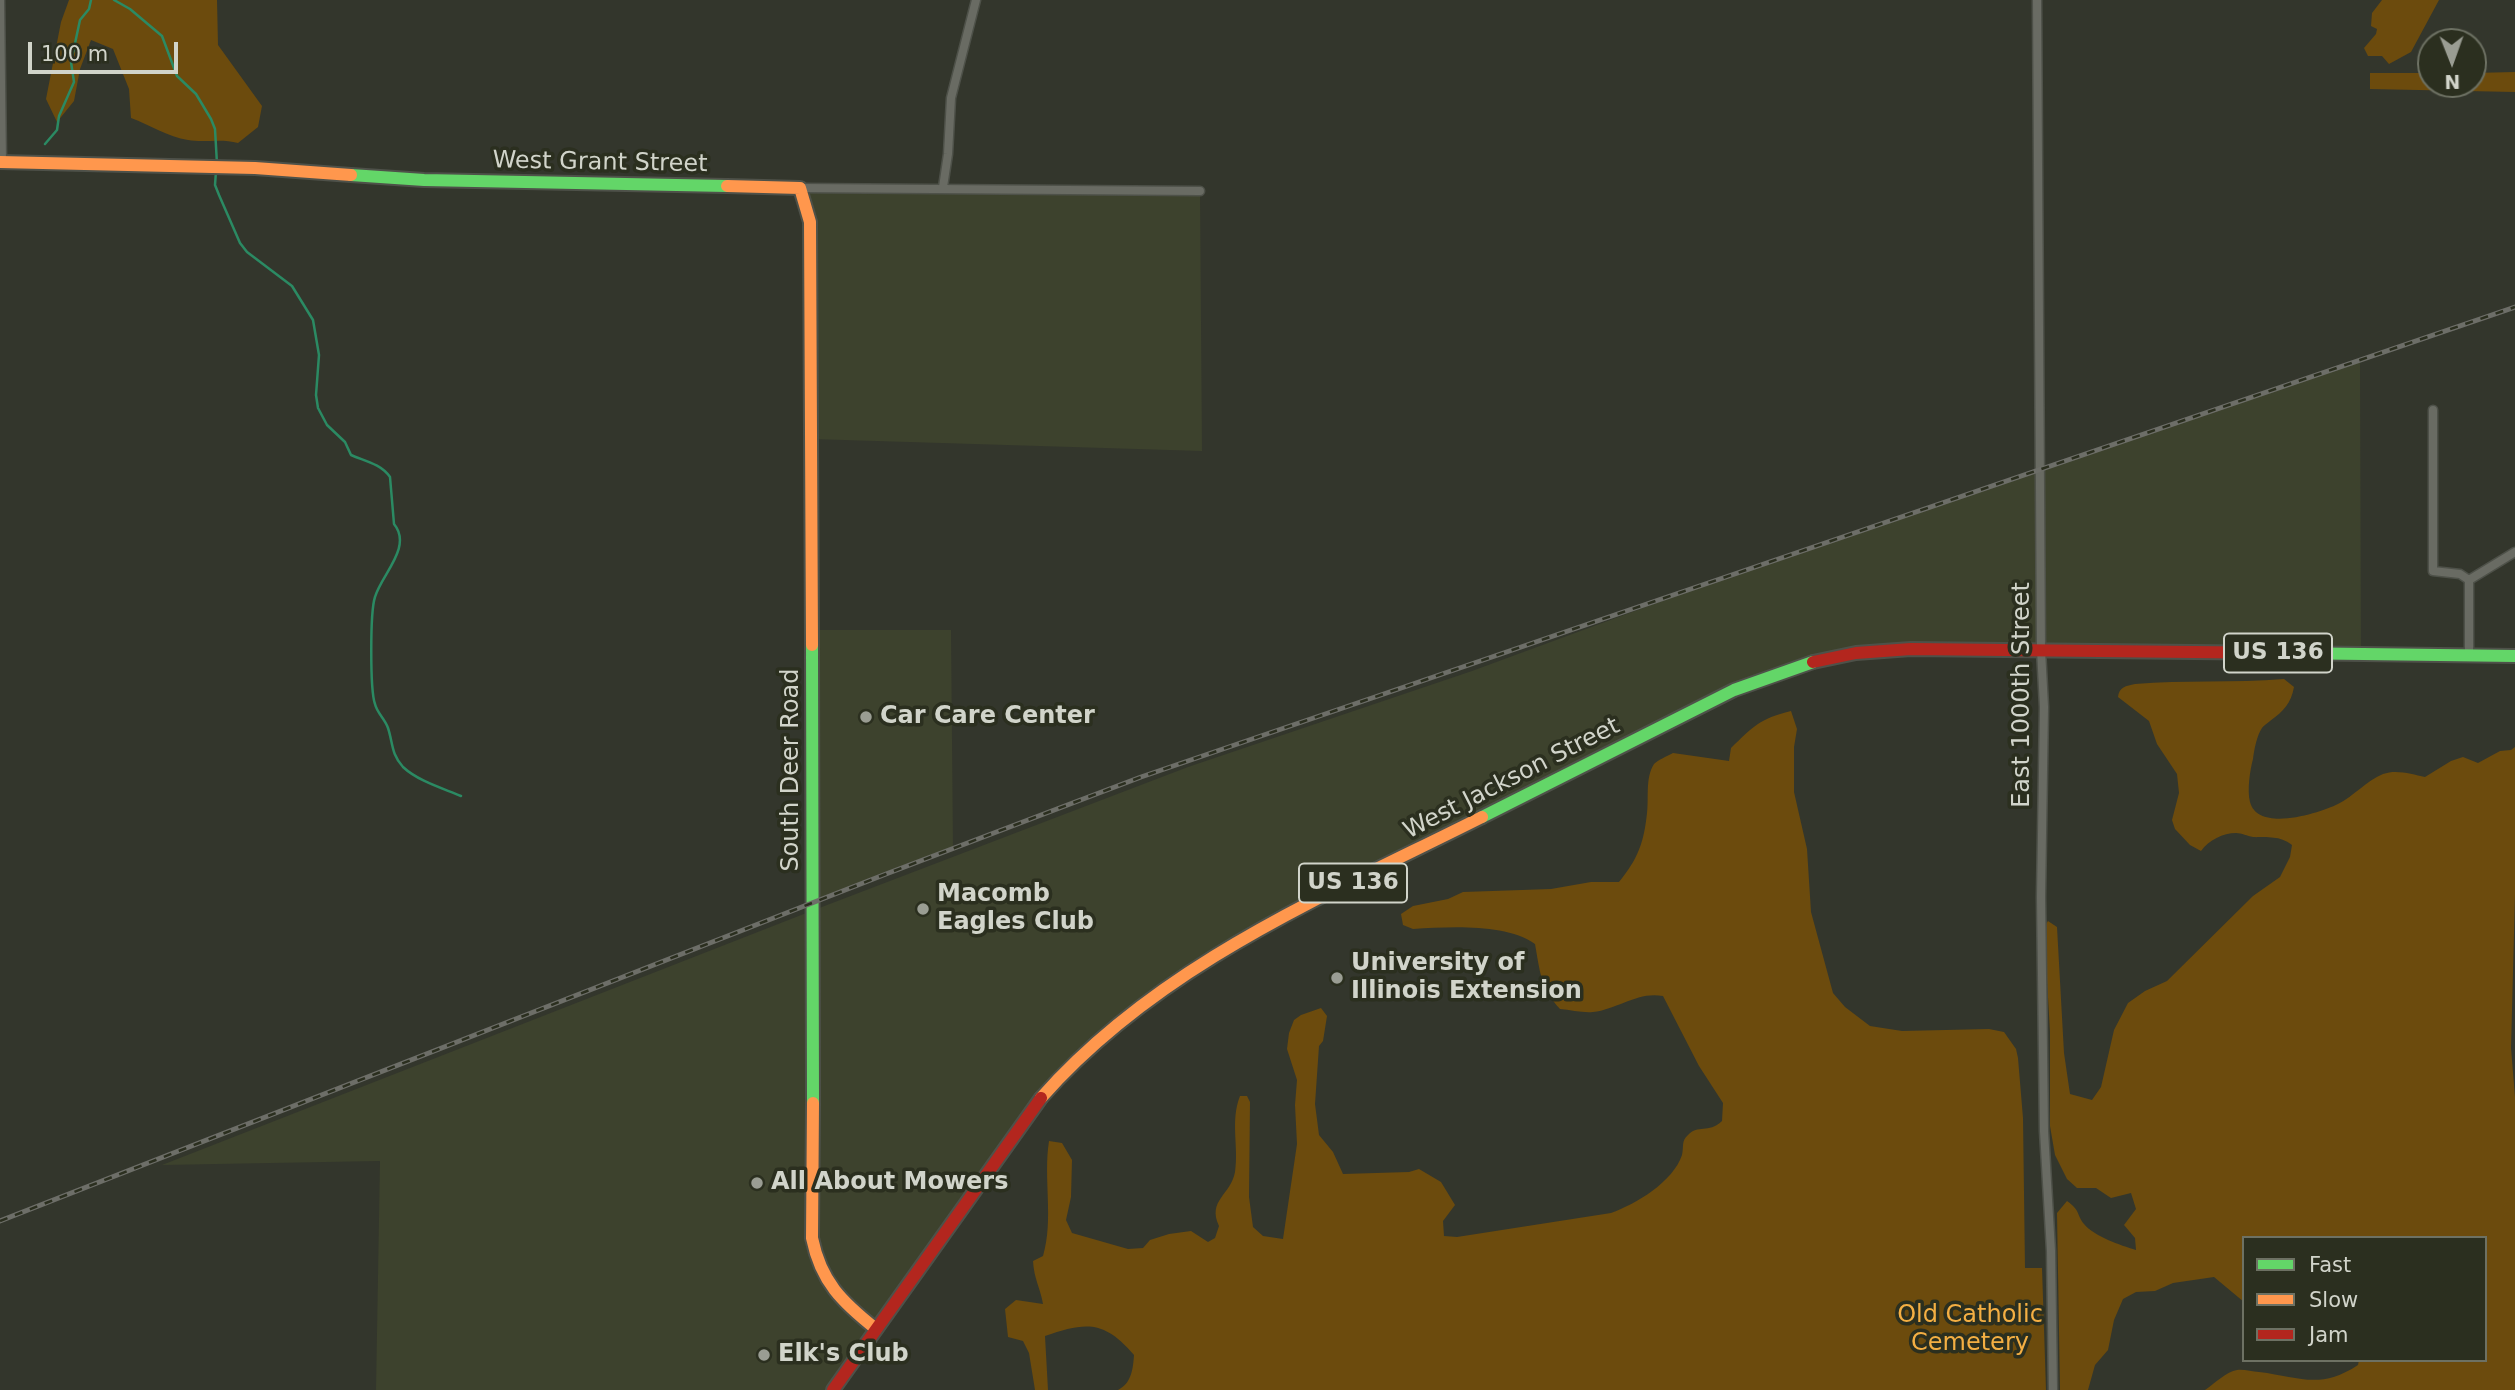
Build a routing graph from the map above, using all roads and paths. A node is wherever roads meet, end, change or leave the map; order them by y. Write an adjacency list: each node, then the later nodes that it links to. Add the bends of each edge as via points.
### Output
1 (0, 0): 4 (street)
2 (976, 0): 5 (street, via 951,98)
3 (2037, 0): 11 (street, East 1000th Street)
4 (1, 162): 6 (main road, West Grant Street, via 255,168 424,180)
5 (943, 187): 6 (street, West Grant Street); 7 (street, West Grant Street)
6 (800, 188): 14 (main road, South Deer Road, via 810,222 811,1228 816,1258 828,1285)
7 (1200, 191)
8 (2433, 410): 10 (street, via 2433,571 2460,574)
9 (2515, 552): 10 (street)
10 (2469, 580): 12 (street)
11 (2042, 650): 12 (main road, US 136); 14 (main road, West Jackson Street / US 136, via 1877,651 1815,661 1764,678 1218,953 1141,1003 1042,1097); 16 (street, East 1000th Street, via 2040,897)
12 (2469, 655): 13 (main road, US 136)
13 (2515, 656)
14 (876, 1329): 15 (main road, West Jackson Street / US 136)
15 (833, 1390)
16 (2053, 1390)

